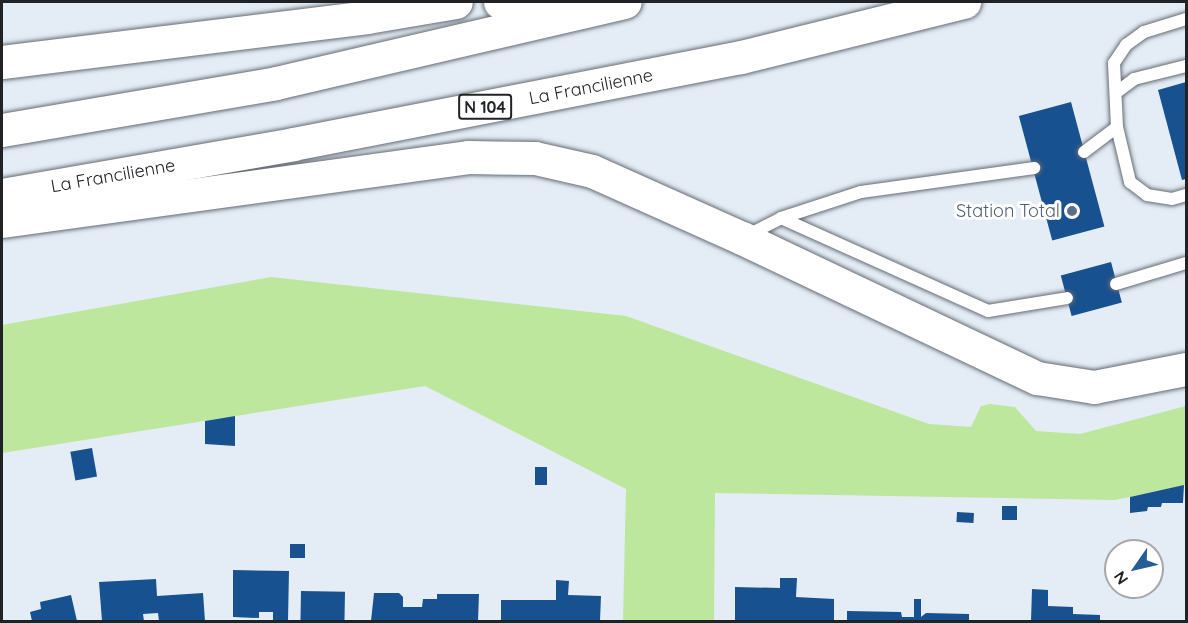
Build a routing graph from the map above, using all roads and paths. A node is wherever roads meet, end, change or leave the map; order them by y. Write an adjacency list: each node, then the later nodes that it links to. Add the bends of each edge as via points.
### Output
1 (456, 2): 7 (main road, via 367,17)
2 (500, 2): 5 (main road)
3 (625, 2): 5 (main road)
4 (964, 2): 14 (main road, La Francilienne / N 104, via 741,57 293,144)
5 (572, 11): 11 (main road, via 276,83)
6 (1186, 19): 9 (lane, via 1144,32 1126,45 1114,63)
7 (2, 62)
8 (1186, 66): 9 (lane, via 1134,79)
9 (1117, 92): 10 (lane)
10 (1116, 127): 12 (lane); 15 (lane, via 1130,182 1147,195 1172,199)
11 (2, 130)
12 (1084, 152)
13 (1034, 168): 16 (lane, via 861,192)
14 (2, 195)
15 (1186, 195)
16 (781, 218): 18 (lane); 21 (lane, via 988,311)
17 (2, 221): 18 (main road, via 468,157 535,158 592,171)
18 (742, 238): 22 (main road, via 1037,378 1094,387)
19 (1186, 263): 20 (lane)
20 (1116, 284)
21 (1067, 298)
22 (1186, 369)

